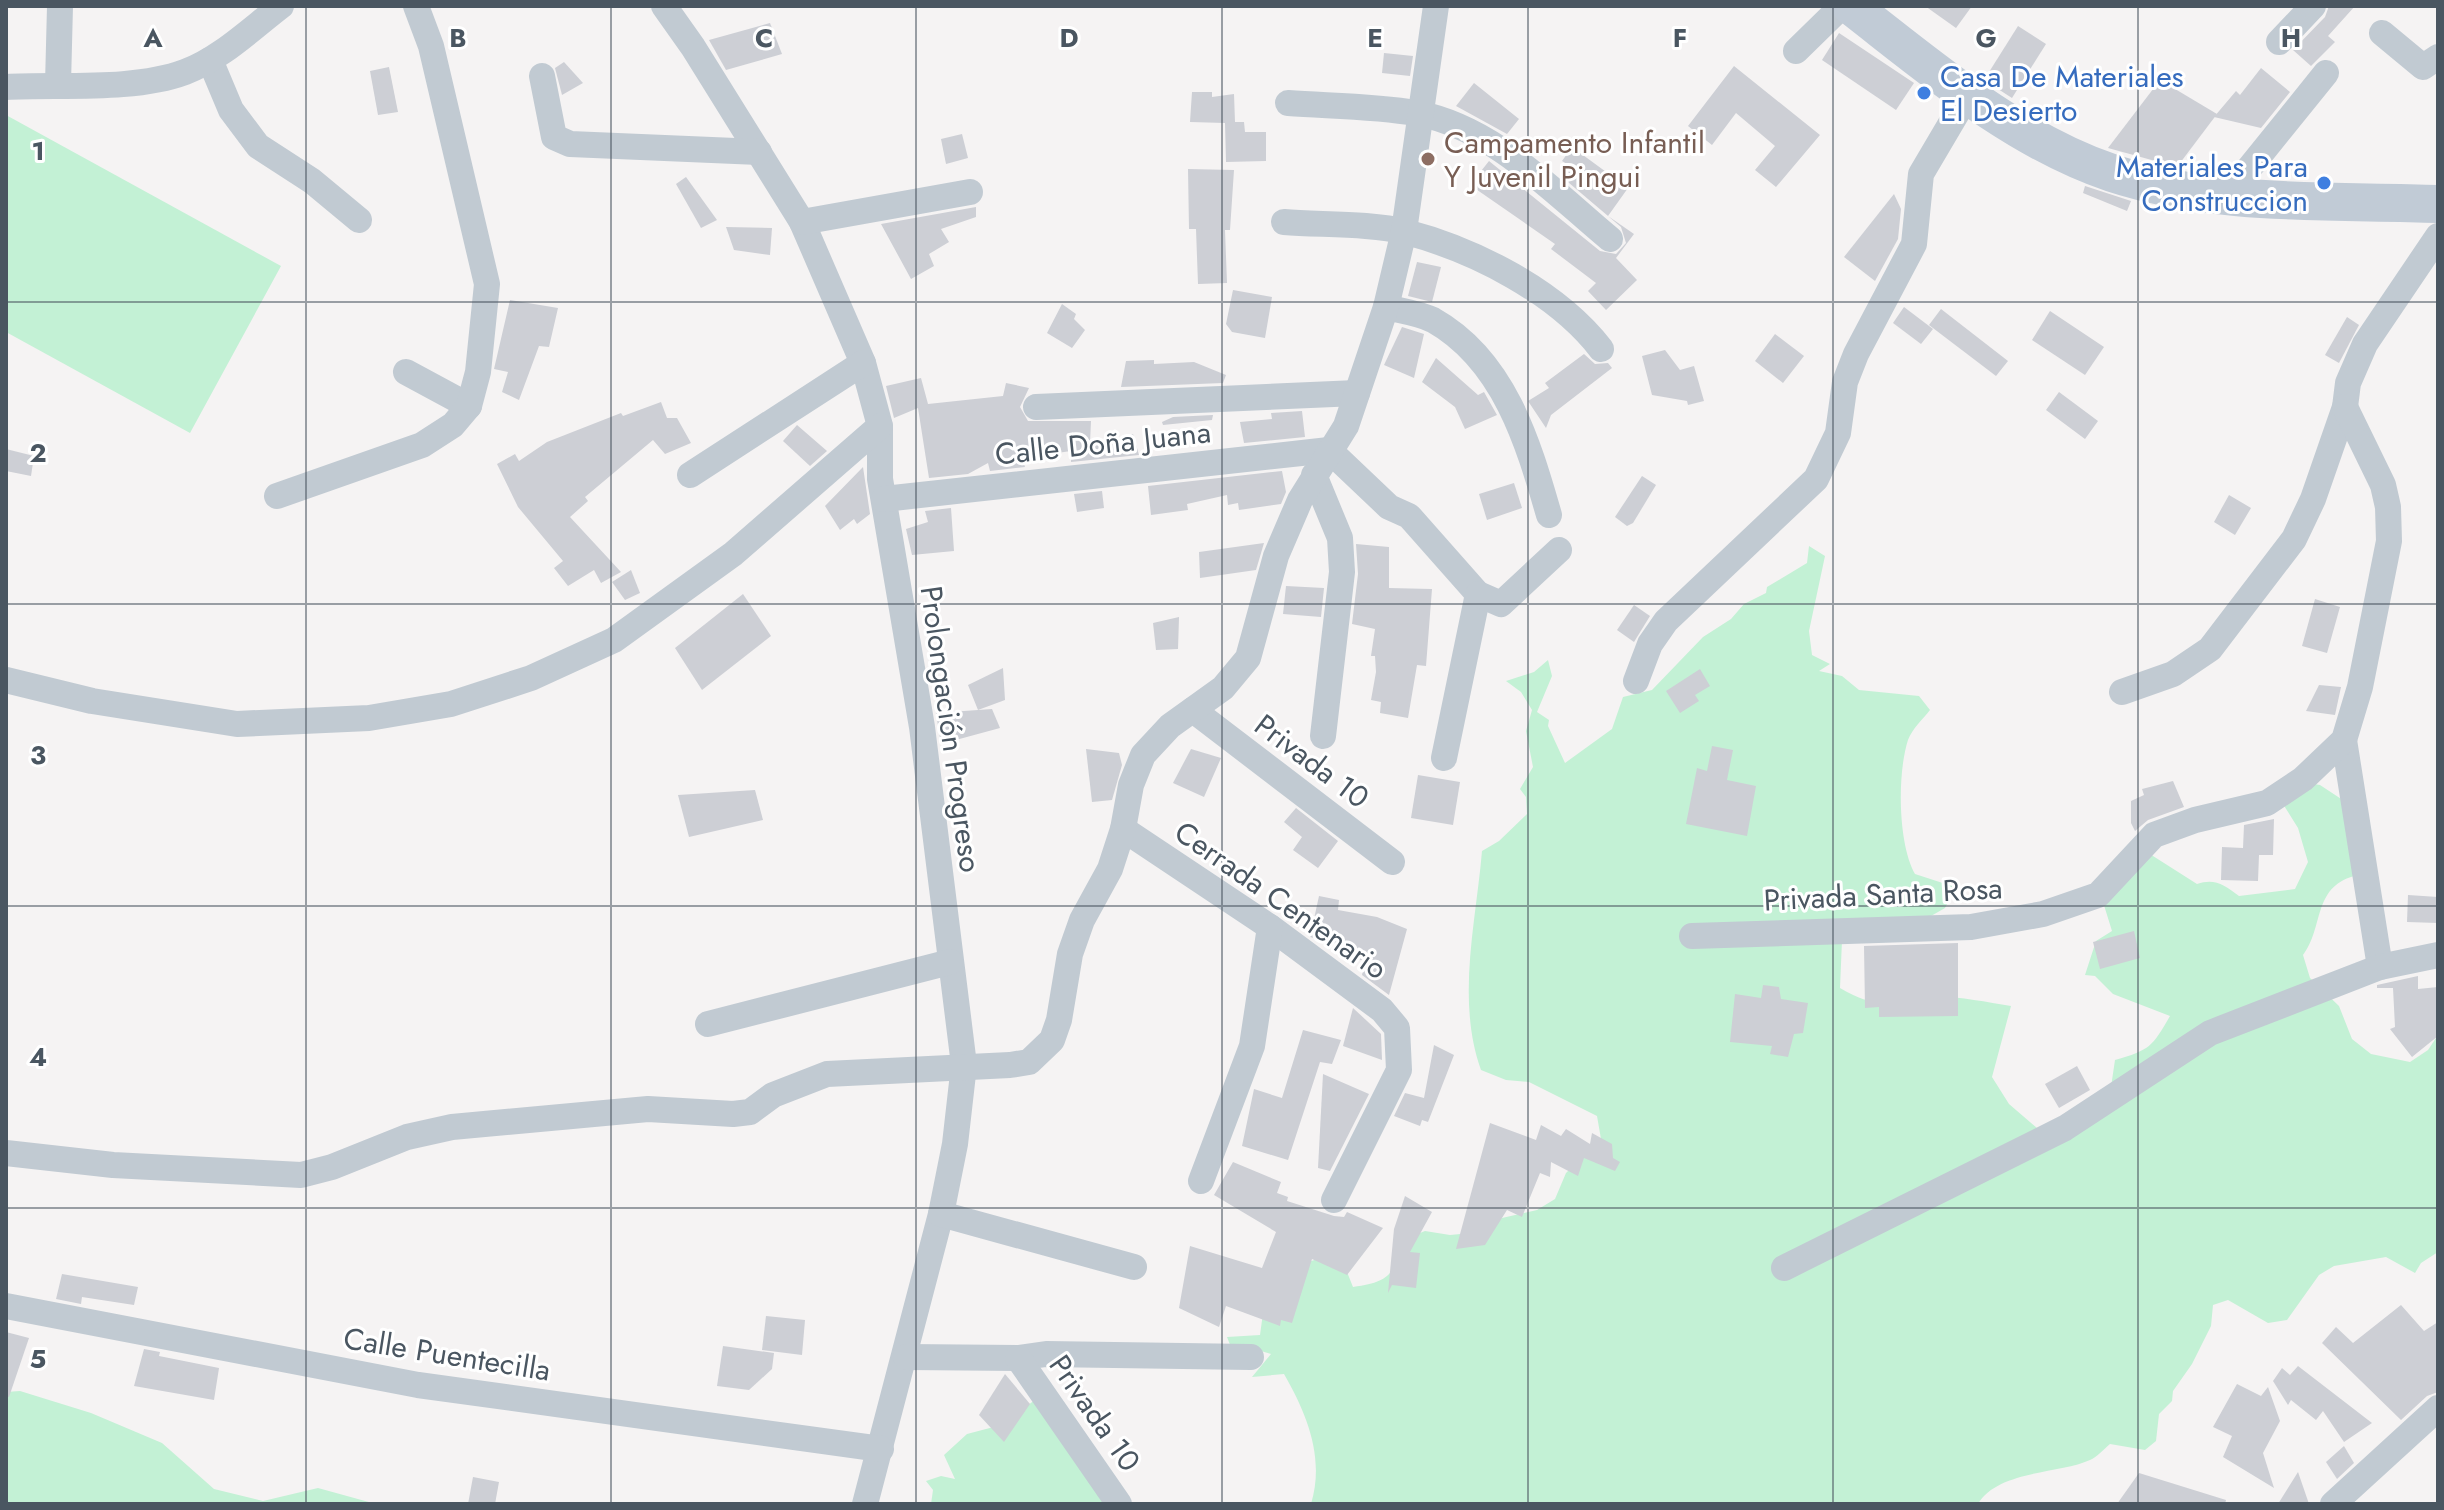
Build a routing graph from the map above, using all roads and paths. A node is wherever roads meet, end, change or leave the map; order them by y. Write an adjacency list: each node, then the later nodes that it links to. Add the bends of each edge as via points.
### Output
1 (60, 6): 16 (street)
2 (281, 6): 13 (street)
3 (416, 6): 36 (street, via 431,46 487,284)
4 (664, 6): 21 (street, Prolongación Progreso)
5 (1436, 6): 20 (street)
6 (1842, 6): 11 (street)
7 (1851, 6): 18 (street)
8 (2313, 6): 10 (street)
9 (2382, 33): 12 (street, via 2423,67)
10 (2279, 42)
11 (1796, 51)
12 (2438, 57)
13 (210, 60): 16 (street, via 183,73 139,82); 25 (street, via 231,110 258,146)
14 (2326, 73): 23 (street)
15 (542, 76): 21 (street, via 554,137 570,144)
16 (58, 84): 17 (street)
17 (6, 87)
18 (1967, 96): 23 (street, via 2072,157 2111,173); 48 (street, via 1921,174 1914,244 1856,354 1845,382 1838,433 1816,479 1666,621 1650,644)
19 (1288, 103): 20 (street)
20 (1419, 114): 28 (street); 30 (street, via 1498,146)
21 (759, 152): 26 (street, Prolongación Progreso)
22 (970, 192): 26 (street)
23 (2226, 197): 24 (street)
24 (2438, 204)
25 (359, 220)
26 (802, 222): 33 (street, Prolongación Progreso)
27 (1284, 222): 28 (street)
28 (1404, 231): 31 (street); 32 (street, via 1502,268 1580,321)
29 (2438, 236): 38 (street, via 2365,344 2348,383)
30 (1610, 239)
31 (1386, 307): 35 (street); 45 (street, via 1430,319 1458,337 1484,365 1507,397)
32 (1601, 349)
33 (863, 363): 39 (street, Prolongación Progreso); 41 (street)
34 (406, 372): 36 (street)
35 (1357, 393): 37 (street); 40 (street, via 1340,439)
36 (469, 406): 43 (street, via 453,425 422,445)
37 (1036, 407)
38 (2345, 407): 50 (street, via 2294,539 2210,649 2173,674); 53 (street, Privada Santa Rosa, via 2383,485 2389,541)
39 (880, 426): 44 (street, Prolongación Progreso); 49 (street, via 733,554 614,640 531,678 451,704 369,718 237,724)
40 (1329, 450): 42 (street); 44 (street, Calle Doña Juana); 47 (street, via 1389,507 1409,516)
41 (690, 475)
42 (1314, 475): 51 (street, via 1276,556 1248,658 1223,688); 52 (street, via 1340,538 1342,572)
43 (277, 496)
44 (884, 499): 60 (street, Prolongación Progreso, via 922,727)
45 (1549, 515)
46 (1559, 550): 47 (street, via 1501,604)
47 (1478, 594): 54 (street)
48 (1636, 681)
49 (8, 682)
50 (2122, 692)
51 (1193, 710): 55 (street, via 1143,755); 56 (street, Privada 10)
52 (1323, 736)
53 (2344, 740): 58 (street, Privada Santa Rosa, via 2314,770 2267,803 2154,835 2098,895 2043,914 1971,927); 61 (street)
54 (1444, 758)
55 (1123, 829): 57 (street, Cerrada Centenario); 63 (street, via 1070,954 1052,1040 1029,1062)
56 (1392, 862)
57 (1270, 927): 65 (street, via 1252,1046); 66 (street, Cerrada Centenario, via 1382,1010 1397,1028 1399,1070)
58 (1692, 936)
59 (2438, 955): 61 (street)
60 (950, 962): 62 (street); 63 (street, Prolongación Progreso)
61 (2380, 967): 69 (street, via 2210,1033 2065,1128)
62 (708, 1024)
63 (964, 1065): 64 (street, via 827,1074 773,1095 750,1112 648,1109 452,1127 407,1137 301,1175 113,1165); 67 (street, Prolongación Progreso)
64 (6, 1153)
65 (1201, 1181)
66 (1334, 1200)
67 (941, 1214): 68 (street); 71 (street, Prolongación Progreso)
68 (1134, 1267)
69 (1784, 1268)
70 (6, 1306): 75 (street, Calle Puentecilla, via 418,1385)
71 (906, 1357): 73 (street, Privada 10); 75 (street, Prolongación Progreso)
72 (1251, 1357): 73 (street, Privada 10)
73 (1018, 1358): 77 (street, Privada 10)
74 (2438, 1408): 78 (street)
75 (881, 1449): 76 (street, Prolongación Progreso)
76 (865, 1504)
77 (1119, 1504)
78 (2333, 1504)

